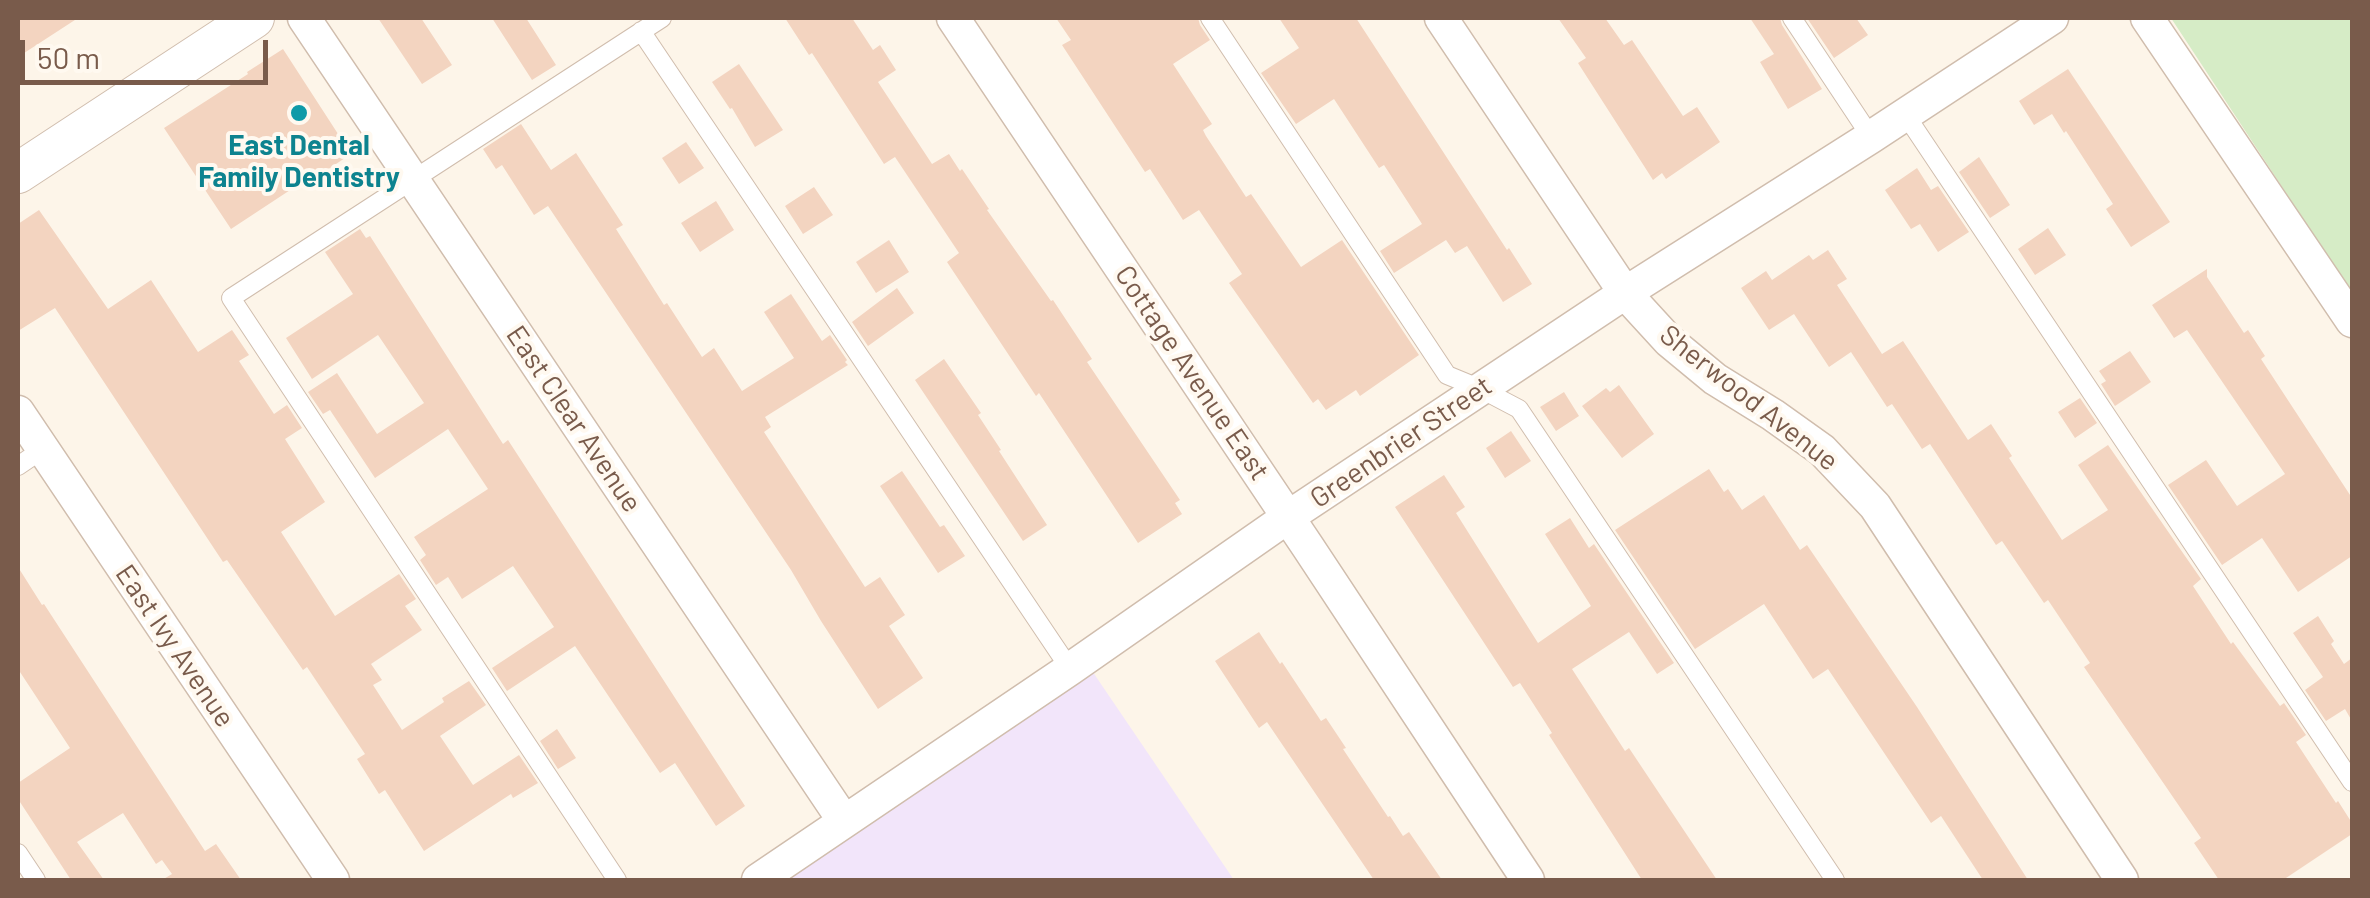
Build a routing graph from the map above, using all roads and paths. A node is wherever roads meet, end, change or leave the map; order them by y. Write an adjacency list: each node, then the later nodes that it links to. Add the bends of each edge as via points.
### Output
1 (254, 18): 13 (street)
2 (304, 18): 14 (street, East Clear Avenue)
3 (662, 18): 10 (lane)
4 (952, 18): 20 (street, Cottage Avenue East)
5 (1210, 18): 17 (lane, via 1448,374)
6 (1441, 18): 15 (street, Sherwood Avenue)
7 (1792, 18): 12 (lane)
8 (2052, 18): 11 (street, Greenbrier Street)
9 (2147, 18): 16 (street)
10 (642, 31): 14 (lane); 21 (lane)
11 (1905, 114): 12 (street, Greenbrier Street); 22 (lane)
12 (1871, 137): 15 (street, Greenbrier Street)
13 (18, 173)
14 (413, 180): 23 (street, East Clear Avenue); 27 (lane, via 231,298)
15 (1625, 294): 17 (street, Greenbrier Street); 31 (street, Sherwood Avenue, via 1715,379 1822,450 1875,506)
16 (2352, 321)
17 (1481, 389): 20 (street, Greenbrier Street); 30 (lane, via 1520,410)
18 (18, 412): 19 (street, East Ivy Avenue)
19 (30, 458): 26 (street, East Ivy Avenue)
20 (1288, 517): 21 (street, Greenbrier Street); 29 (street, Cottage Avenue East)
21 (1070, 669): 23 (street, Greenbrier Street)
22 (2352, 782)
23 (844, 821): 28 (street, Greenbrier Street)
24 (18, 853): 25 (lane)
25 (36, 880)
26 (333, 880)
27 (617, 880)
28 (758, 880)
29 (1528, 880)
30 (1835, 880)
31 (2122, 880)

